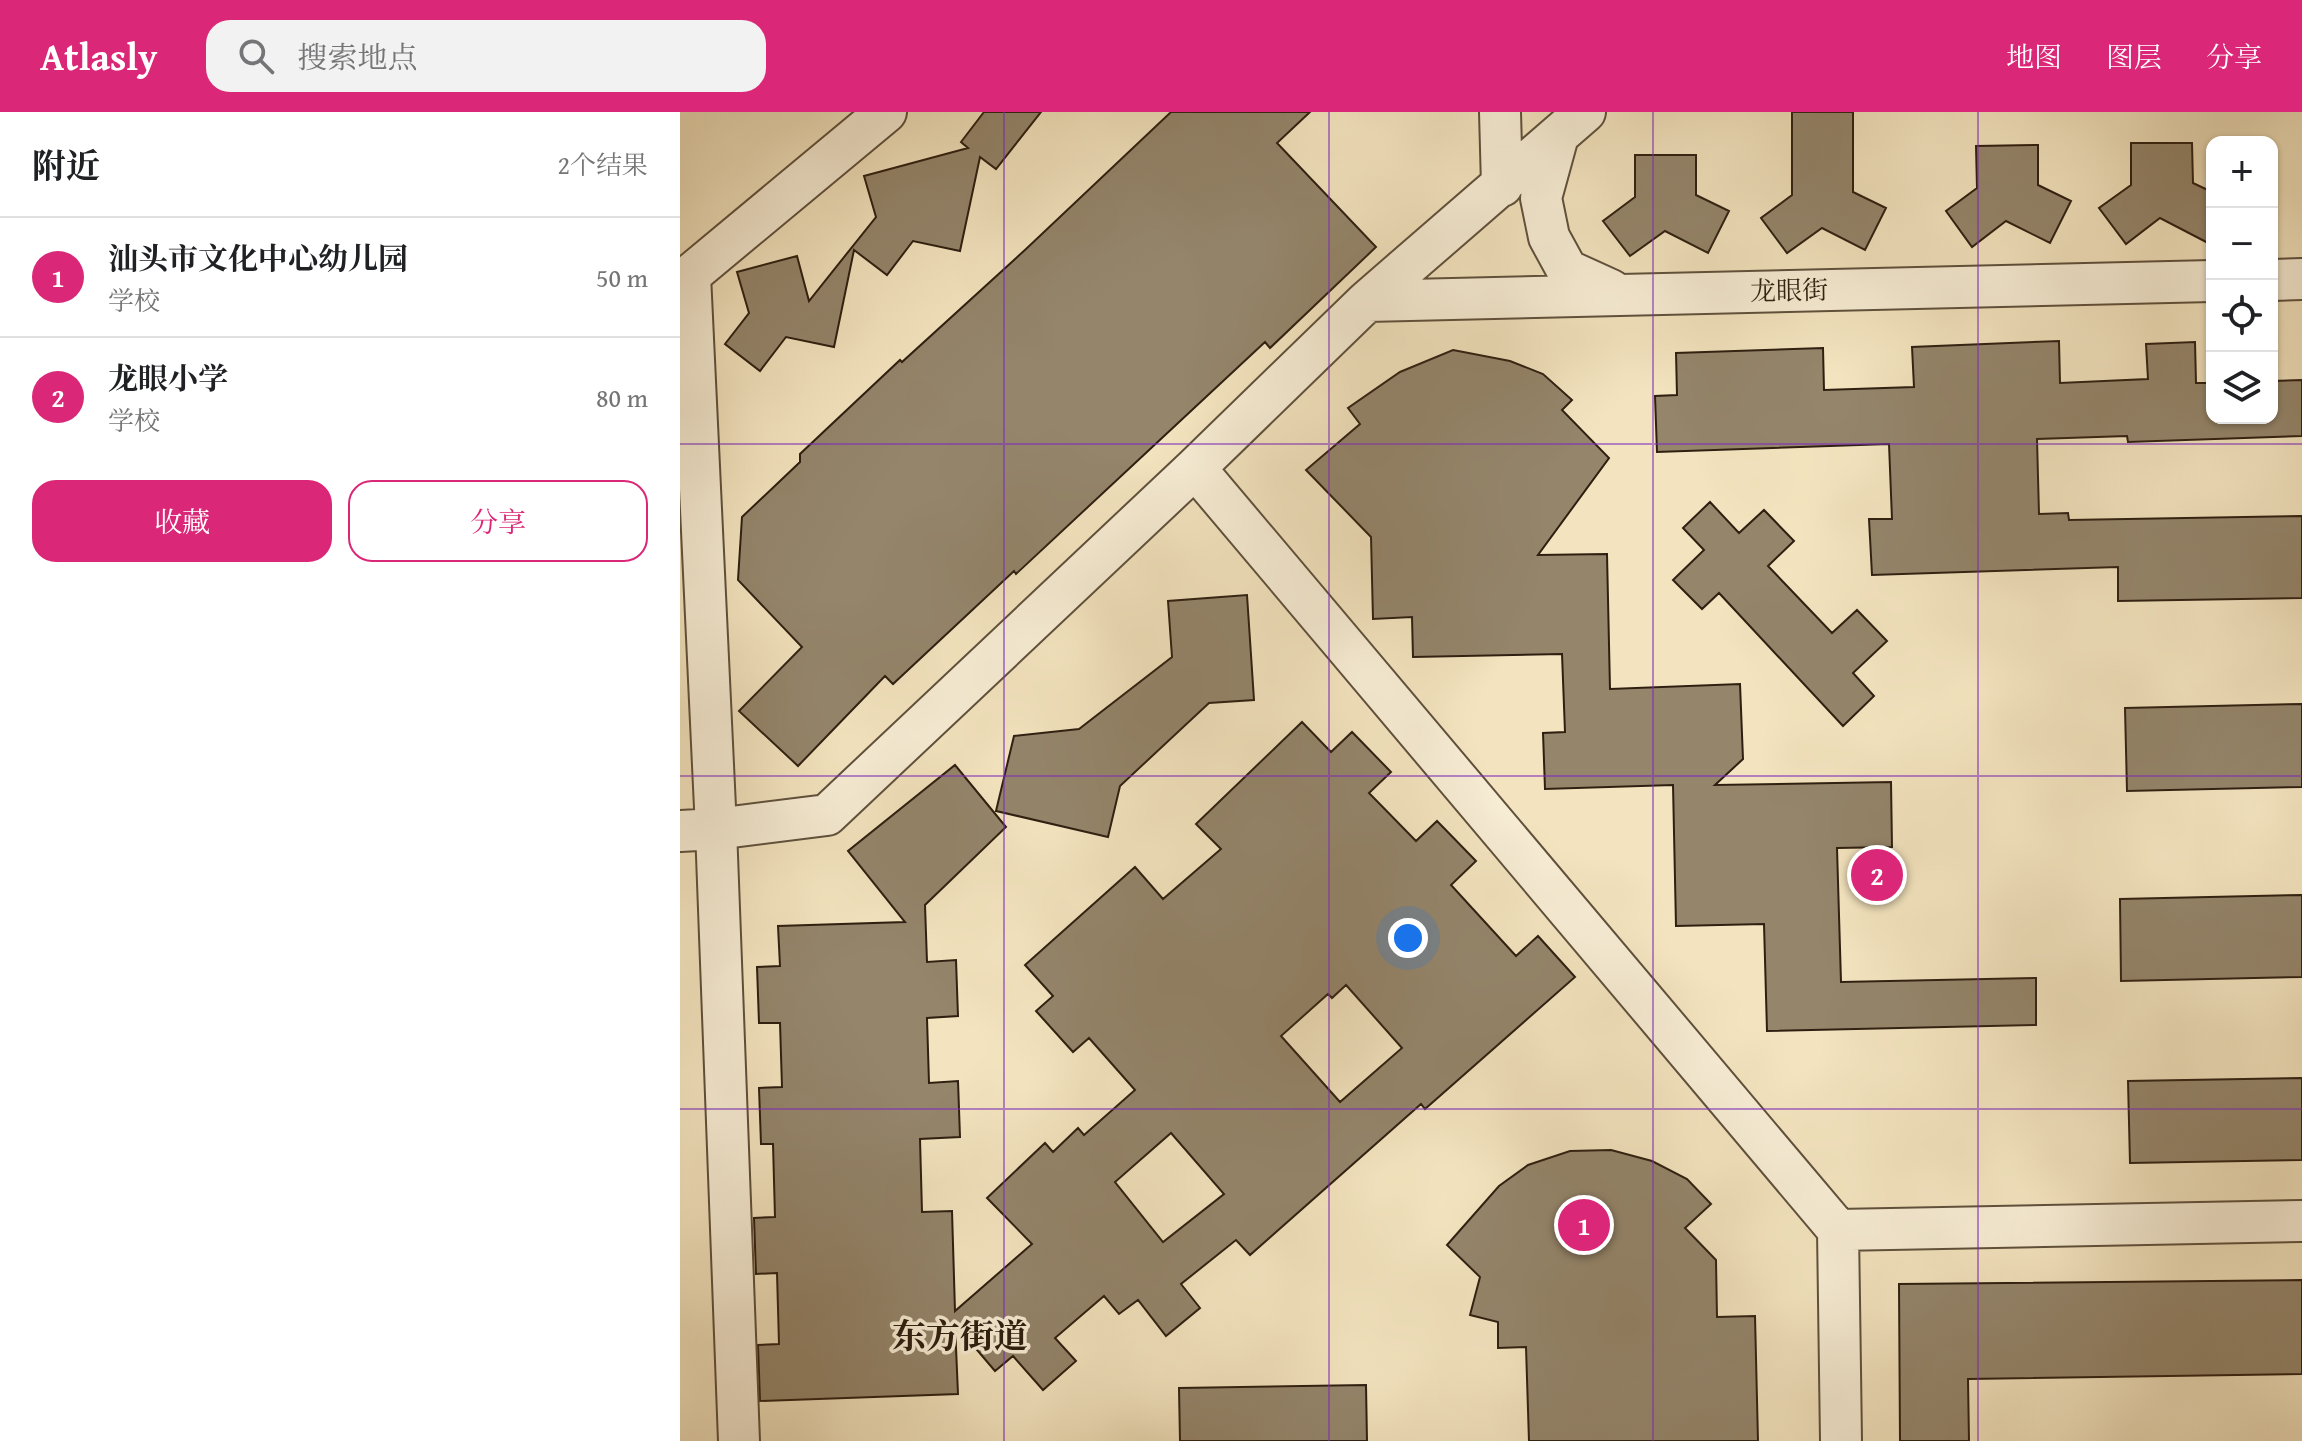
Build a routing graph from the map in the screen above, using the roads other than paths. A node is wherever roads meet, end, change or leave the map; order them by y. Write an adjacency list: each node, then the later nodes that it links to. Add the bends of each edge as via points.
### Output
1 (886, 112): 11 (street, via 690,275)
2 (1500, 112): 4 (street)
3 (1571, 124): 4 (street); 8 (street, via 1541,198 1549,237 1567,270)
4 (1502, 186): 9 (street)
5 (2302, 279): 6 (street)
6 (2278, 280)
7 (2206, 281): 8 (street, 龙眼街)
8 (1618, 293): 9 (street, 龙眼街)
9 (1367, 301): 10 (street)
10 (1195, 468): 11 (street, via 827,815); 13 (street)
11 (698, 830): 14 (street)
12 (2302, 1221): 13 (street)
13 (1838, 1230): 15 (street)
14 (739, 1441)
15 (1841, 1441)

